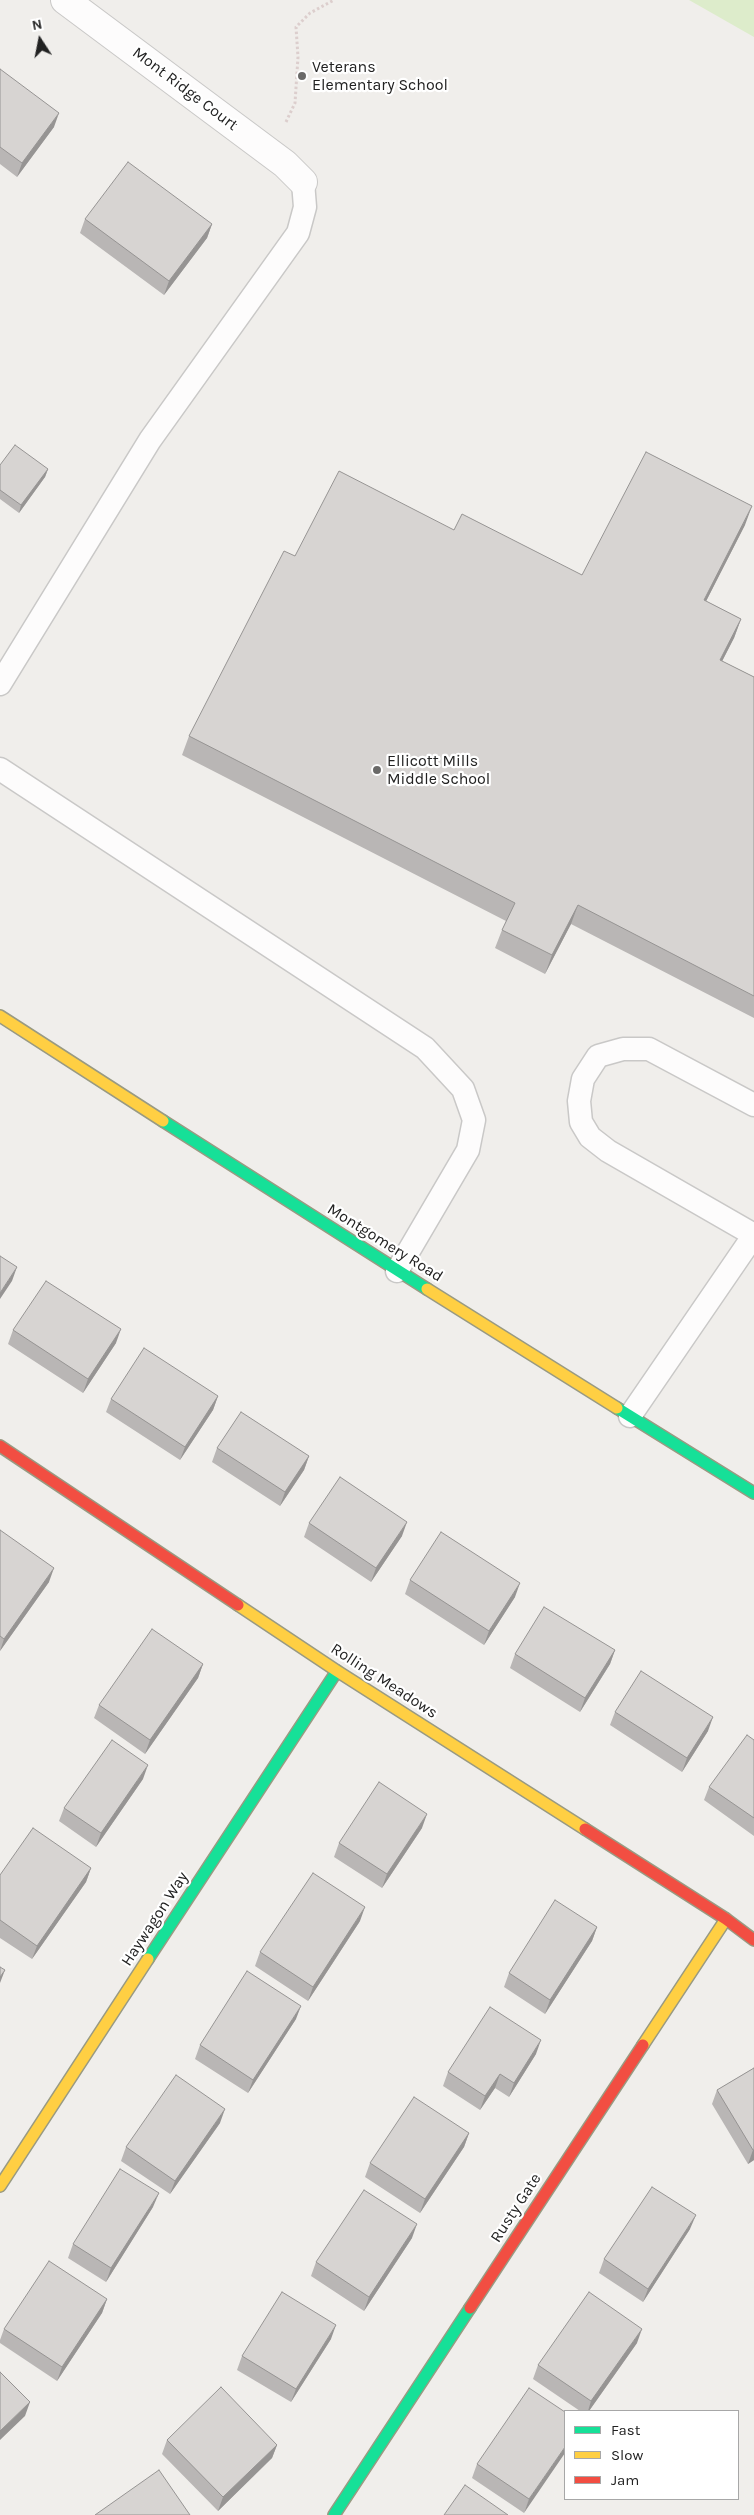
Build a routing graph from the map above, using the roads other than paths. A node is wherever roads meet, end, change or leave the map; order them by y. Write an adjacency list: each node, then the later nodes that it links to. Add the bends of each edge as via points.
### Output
1 (65, 0): 2 (street, Mont Ridge Court, via 285,164)
2 (303, 182): 3 (lane, via 305,208 298,233 150,440)
3 (0, 684)
4 (0, 769): 8 (lane, via 425,1048 463,1089 474,1120 468,1150)
5 (0, 1016): 8 (street, Montgomery Road)
6 (754, 1105): 7 (lane, via 649,1049 623,1049 598,1056 583,1078 579,1101 581,1122 590,1137 608,1151)
7 (754, 1235): 9 (lane)
8 (397, 1270): 9 (street, Montgomery Road)
9 (630, 1416): 11 (street, Montgomery Road)
10 (0, 1446): 12 (street, Rolling Meadows)
11 (754, 1494)
12 (337, 1670): 13 (street, Rolling Meadows); 15 (street, Haywagon Way)
13 (726, 1919): 14 (street, Rolling Meadows); 16 (street, Rusty Gate)
14 (754, 1940)
15 (0, 2186)
16 (334, 2515)

